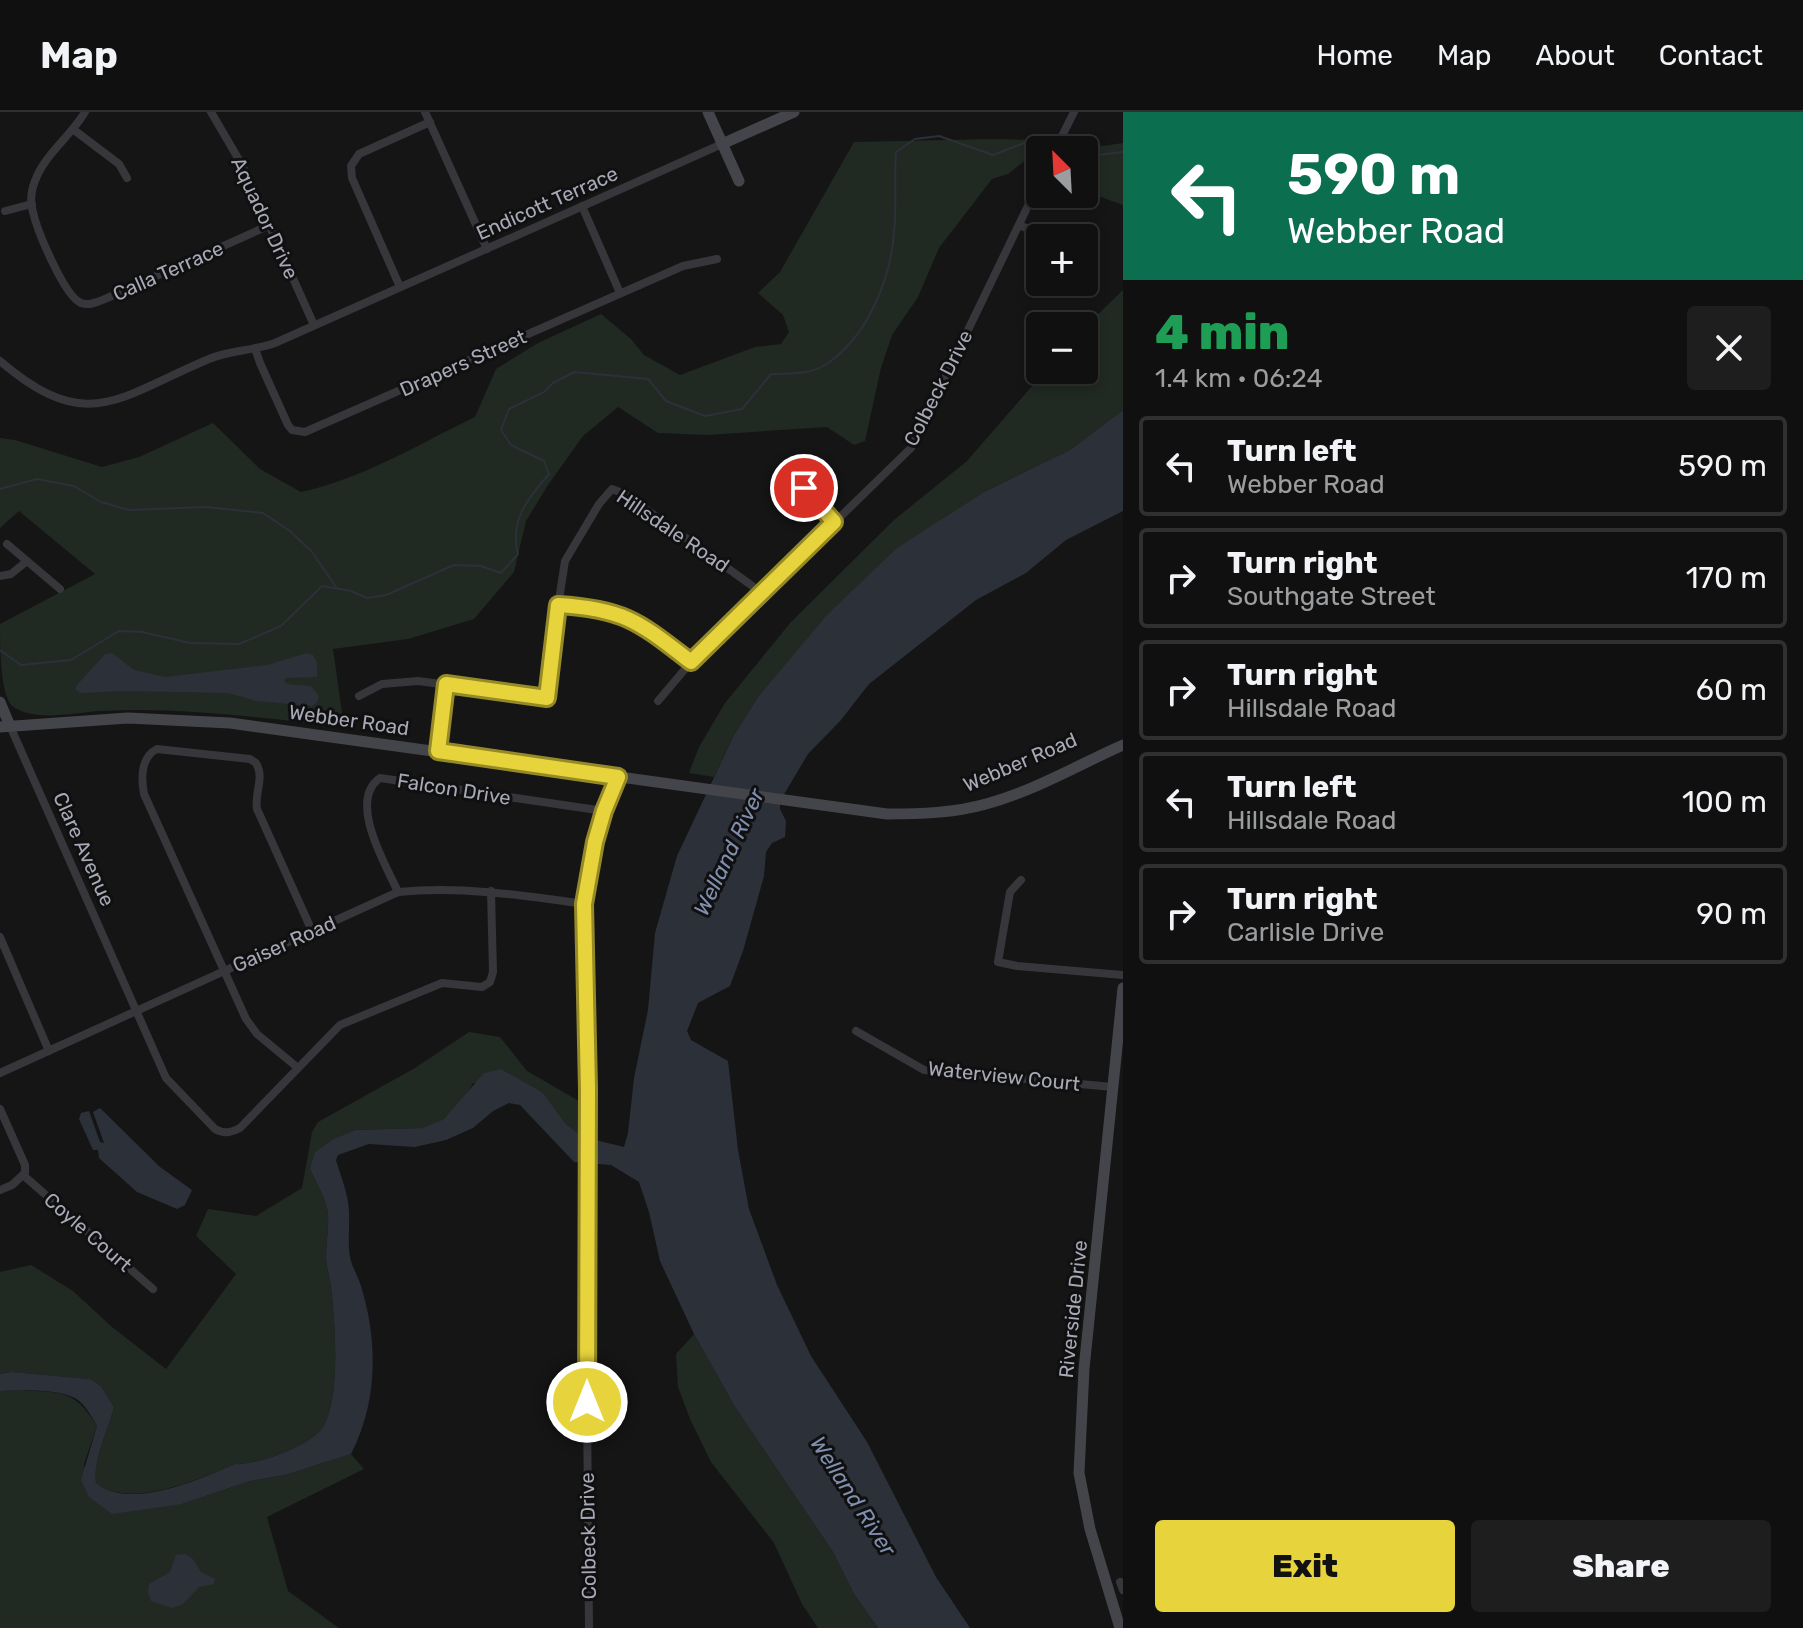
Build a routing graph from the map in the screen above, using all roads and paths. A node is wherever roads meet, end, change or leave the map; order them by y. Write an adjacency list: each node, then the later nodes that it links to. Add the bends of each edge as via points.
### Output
1 (85, 112): 10 (street)
2 (223, 112): 7 (street)
3 (425, 112): 9 (street)
4 (708, 112): 12 (main road)
5 (794, 112): 8 (main road, Endicott Terrace)
6 (1074, 112): 11 (street)
7 (212, 114): 19 (street, Aquador Drive)
8 (780, 115): 12 (main road, Endicott Terrace)
9 (430, 122): 22 (street); 24 (street, via 359,154 351,166)
10 (74, 130): 13 (street, via 119,164); 15 (street, via 43,164)
11 (1062, 136)
12 (722, 144): 14 (main road); 16 (street, Endicott Terrace)
13 (127, 178)
14 (739, 181)
15 (32, 204): 18 (street); 19 (street, Calla Terrace, via 67,291 89,304)
16 (582, 206): 22 (street, Endicott Terrace); 25 (street)
17 (1027, 208): 20 (street, Colbeck Drive)
18 (5, 211)
19 (270, 225): 26 (street, Aquador Drive)
20 (1019, 225): 21 (street); 30 (street, Colbeck Drive, via 911,448)
21 (1026, 228)
22 (487, 249): 24 (street, Endicott Terrace)
23 (717, 259): 25 (street, Drapers Street, via 683,266)
24 (400, 287): 26 (street, Endicott Terrace)
25 (620, 293): 27 (street, Drapers Street, via 305,432 288,425)
26 (314, 325): 27 (street, Endicott Terrace)
27 (255, 348): 28 (street, Endicott Terrace, via 222,354 95,405 52,396)
28 (0, 361)
29 (780, 479): 30 (street, via 797,474)
30 (834, 522): 35 (street, Colbeck Drive)
31 (7, 544): 32 (street)
32 (27, 561): 33 (street); 34 (street)
33 (0, 576)
34 (60, 589)
35 (762, 593): 36 (street, Hillsdale Road, via 612,489 565,561); 37 (street, Colbeck Drive)
36 (558, 605): 37 (street, via 629,618); 38 (street, Hillsdale Road, via 547,698)
37 (691, 662): 40 (street, Colbeck Drive)
38 (446, 684): 39 (street, Hillsdale Road, via 392,682); 45 (street)
39 (359, 696)
40 (658, 701)
41 (0, 702): 42 (main road, Clare Avenue)
42 (5, 727): 45 (main road, Webber Road, via 128,718 205,720); 59 (street, Clare Avenue)
43 (1123, 736): 48 (main road, Webber Road, via 1006,791)
44 (1120, 747): 48 (main road, Webber Road, via 1015,795)
45 (438, 751): 46 (main road, Webber Road)
46 (618, 777): 47 (street, Colbeck Drive); 48 (main road, Webber Road, via 887,814)
47 (604, 811): 51 (street, Falcon Drive, via 380,778 370,789 367,823); 52 (street, Colbeck Drive)
48 (929, 813)
49 (1021, 880): 57 (street, via 1010,892 998,962)
50 (491, 891): 51 (street, Gaiser Road); 52 (street, Gaiser Road); 62 (street, via 490,982 482,987 442,983 351,1020 331,1031)
51 (398, 892): 53 (street, Gaiser Road)
52 (584, 904): 69 (street, Colbeck Drive)
53 (312, 931): 56 (street, Gaiser Road); 56 (street, via 257,809 256,763 157,749 146,758 144,794)
54 (0, 937): 55 (street)
55 (3, 952): 61 (street)
56 (225, 971): 59 (street, Gaiser Road); 62 (street, via 252,1028)
57 (1123, 975)
58 (1123, 988): 64 (main road, Riverside Drive)
59 (136, 1011): 61 (street, Gaiser Road); 62 (street, Clare Avenue, via 166,1078 221,1132 240,1128)
60 (856, 1031): 64 (street, Waterview Court, via 924,1070)
61 (49, 1051): 63 (street, Gaiser Road)
62 (298, 1068)
63 (0, 1073)
64 (1113, 1087): 70 (main road, Riverside Drive, via 1084,1369 1079,1473)
65 (0, 1109): 66 (street, via 25,1165)
66 (23, 1175): 67 (street); 68 (street, Coyle Court)
67 (0, 1190)
68 (153, 1289)
69 (589, 1628)
70 (1120, 1628)

